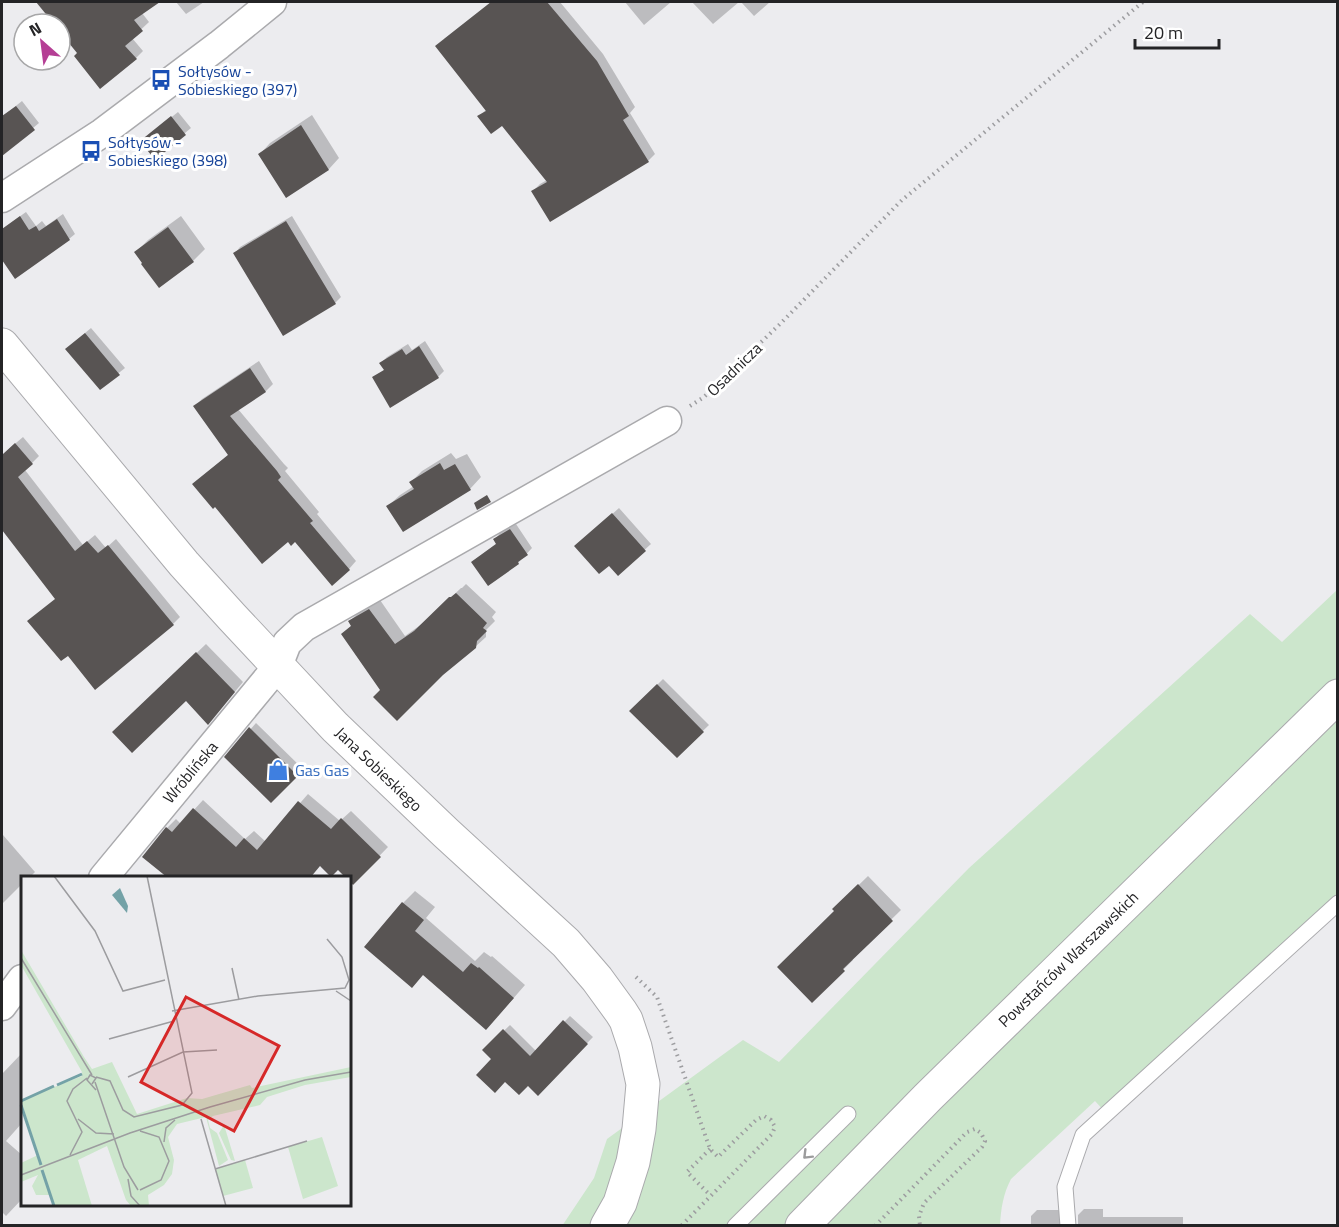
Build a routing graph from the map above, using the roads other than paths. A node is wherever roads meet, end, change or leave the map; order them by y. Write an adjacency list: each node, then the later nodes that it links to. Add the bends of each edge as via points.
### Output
1 (272, 2): 2 (street, via 102,133)
2 (2, 198)
3 (2, 345): 5 (street, Jana Sobieskiego, via 184,564)
4 (667, 422): 5 (street, via 304,627 287,643)
5 (278, 666): 7 (street, Wróblińska); 12 (street, Jana Sobieskiego, via 335,727 566,943 621,1012 635,1047 643,1084 633,1162 620,1203)
6 (1338, 696): 14 (street, Powstańców Warszawskich, via 928,1097)
7 (105, 876)
8 (1338, 903): 15 (lane, via 1083,1135 1065,1187)
9 (21, 980): 10 (street)
10 (2, 1006)
11 (848, 1114): 13 (lane, one-way to 13)
12 (607, 1226)
13 (735, 1226)
14 (802, 1226)
15 (1068, 1226)

